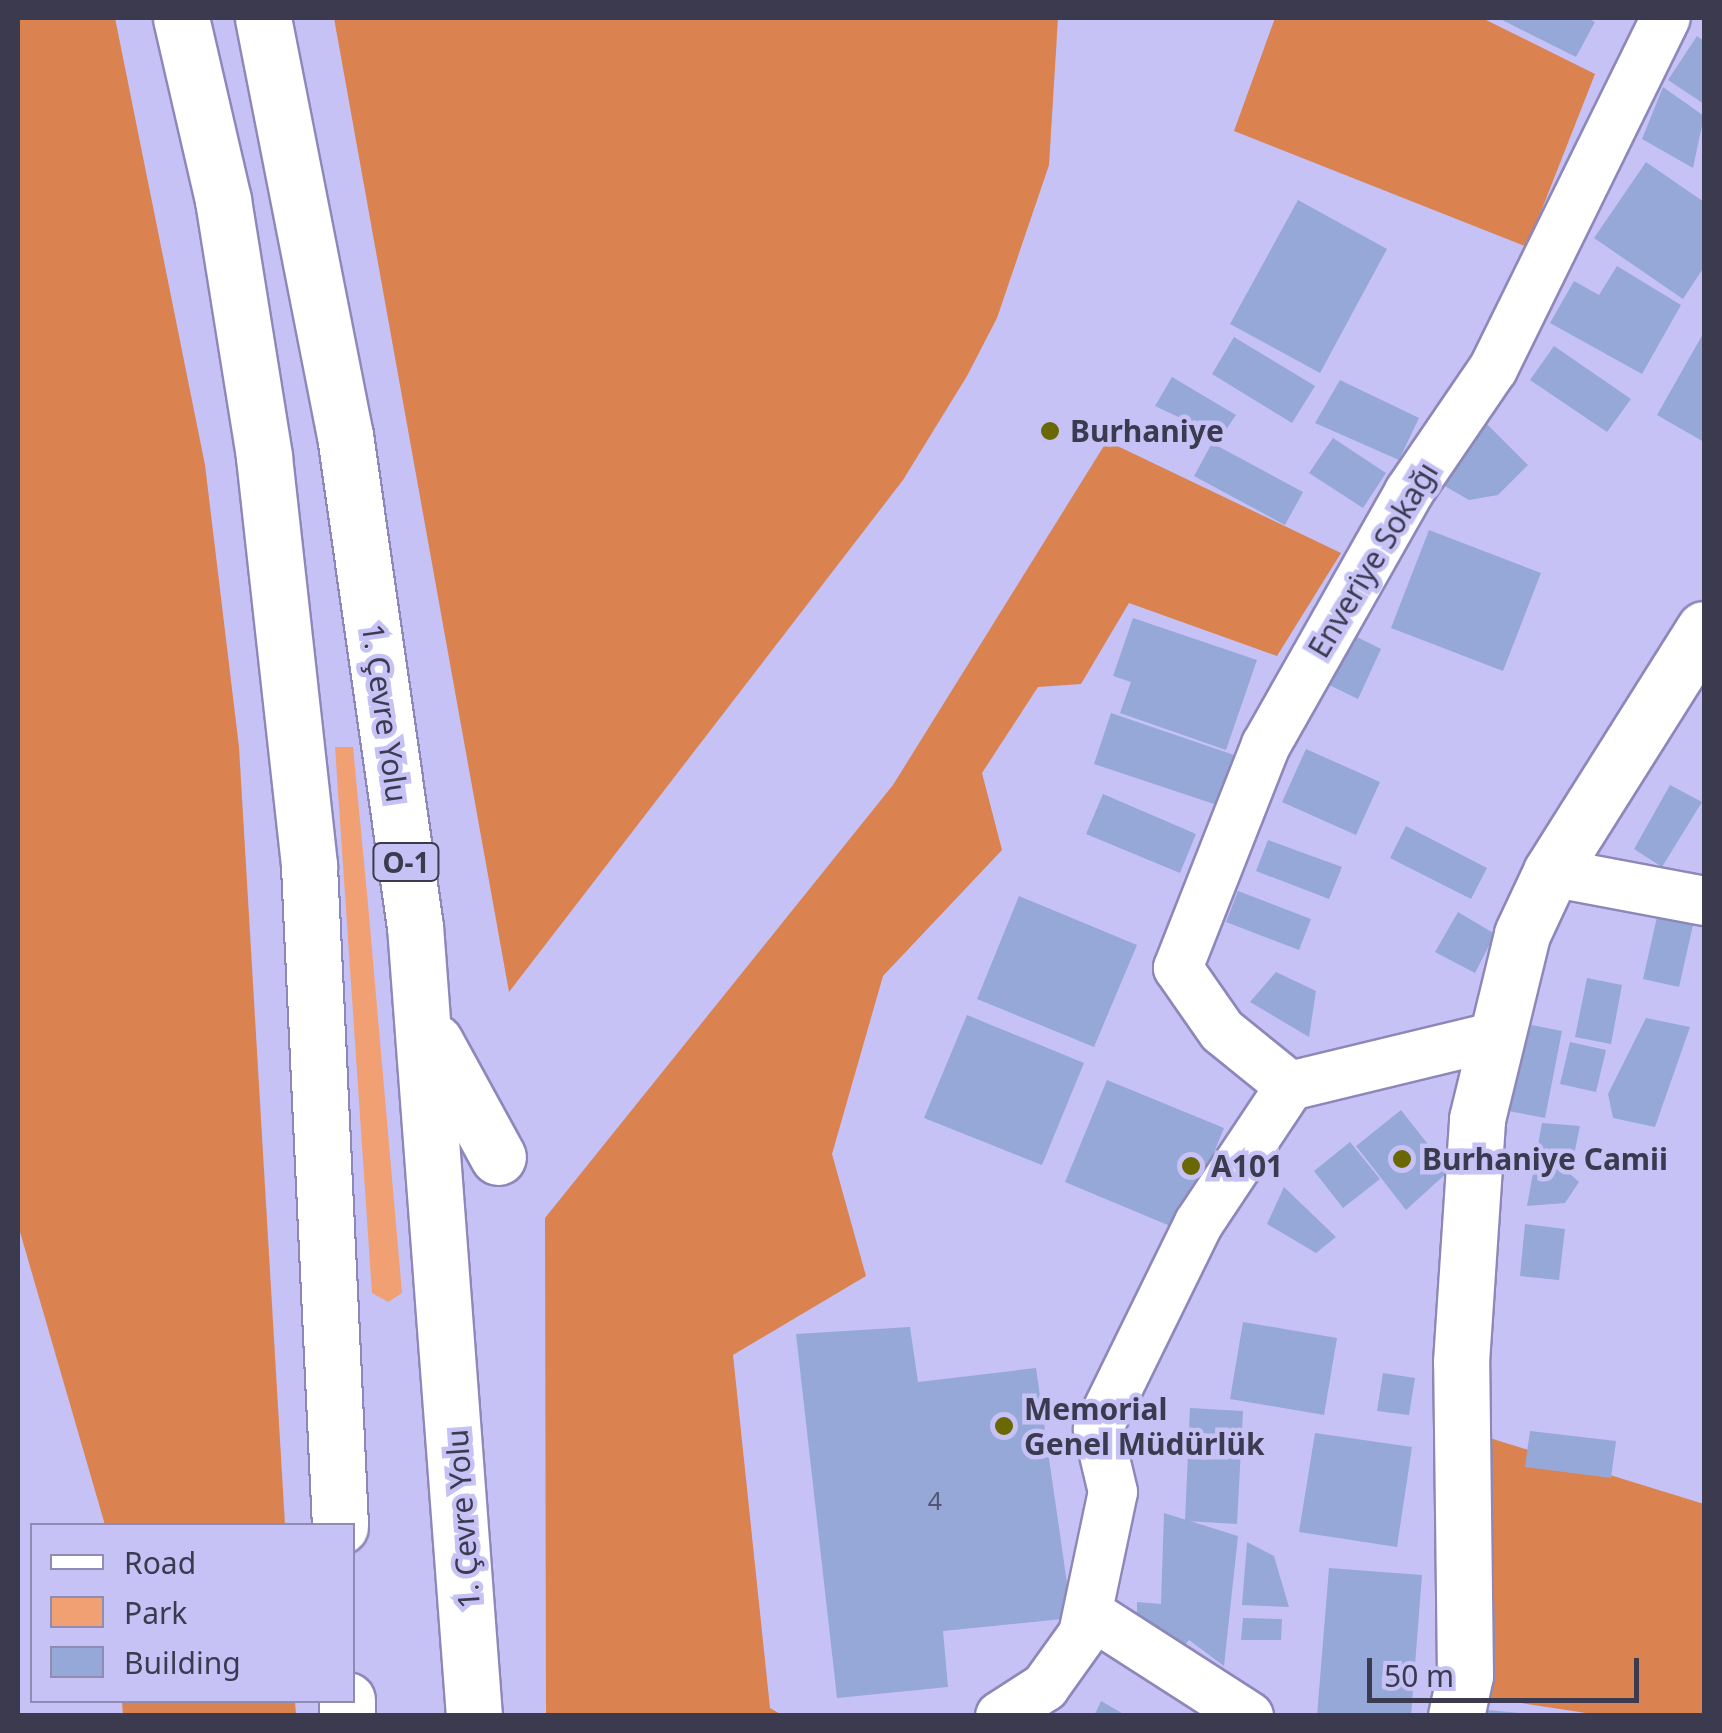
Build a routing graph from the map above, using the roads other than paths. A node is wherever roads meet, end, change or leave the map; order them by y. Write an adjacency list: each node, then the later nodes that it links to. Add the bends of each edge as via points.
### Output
1 (181, 18): 11 (main road, via 223,200 264,456 307,846)
2 (264, 18): 7 (main road, 1. Çevre Yolu / O-1, via 346,436)
3 (1666, 18): 9 (street, Enveriye Sokağı, via 1492,369 1409,492 1266,745 1178,968 1222,1030)
4 (1704, 628): 5 (main road)
5 (1550, 872): 6 (street); 8 (main road, via 1522,934)
6 (1704, 900)
7 (424, 1022): 10 (main road); 13 (main road, 1. Çevre Yolu / O-1)
8 (1497, 1036): 9 (street); 16 (main road, via 1477,1119 1461,1362 1465,1675)
9 (1290, 1086): 12 (street, via 1199,1223 1098,1429 1113,1492)
10 (498, 1158)
11 (340, 1523)
12 (1090, 1614): 14 (street, via 1045,1687); 15 (street)
13 (474, 1716)
14 (1000, 1716)
15 (1250, 1716)
16 (1456, 1716)

